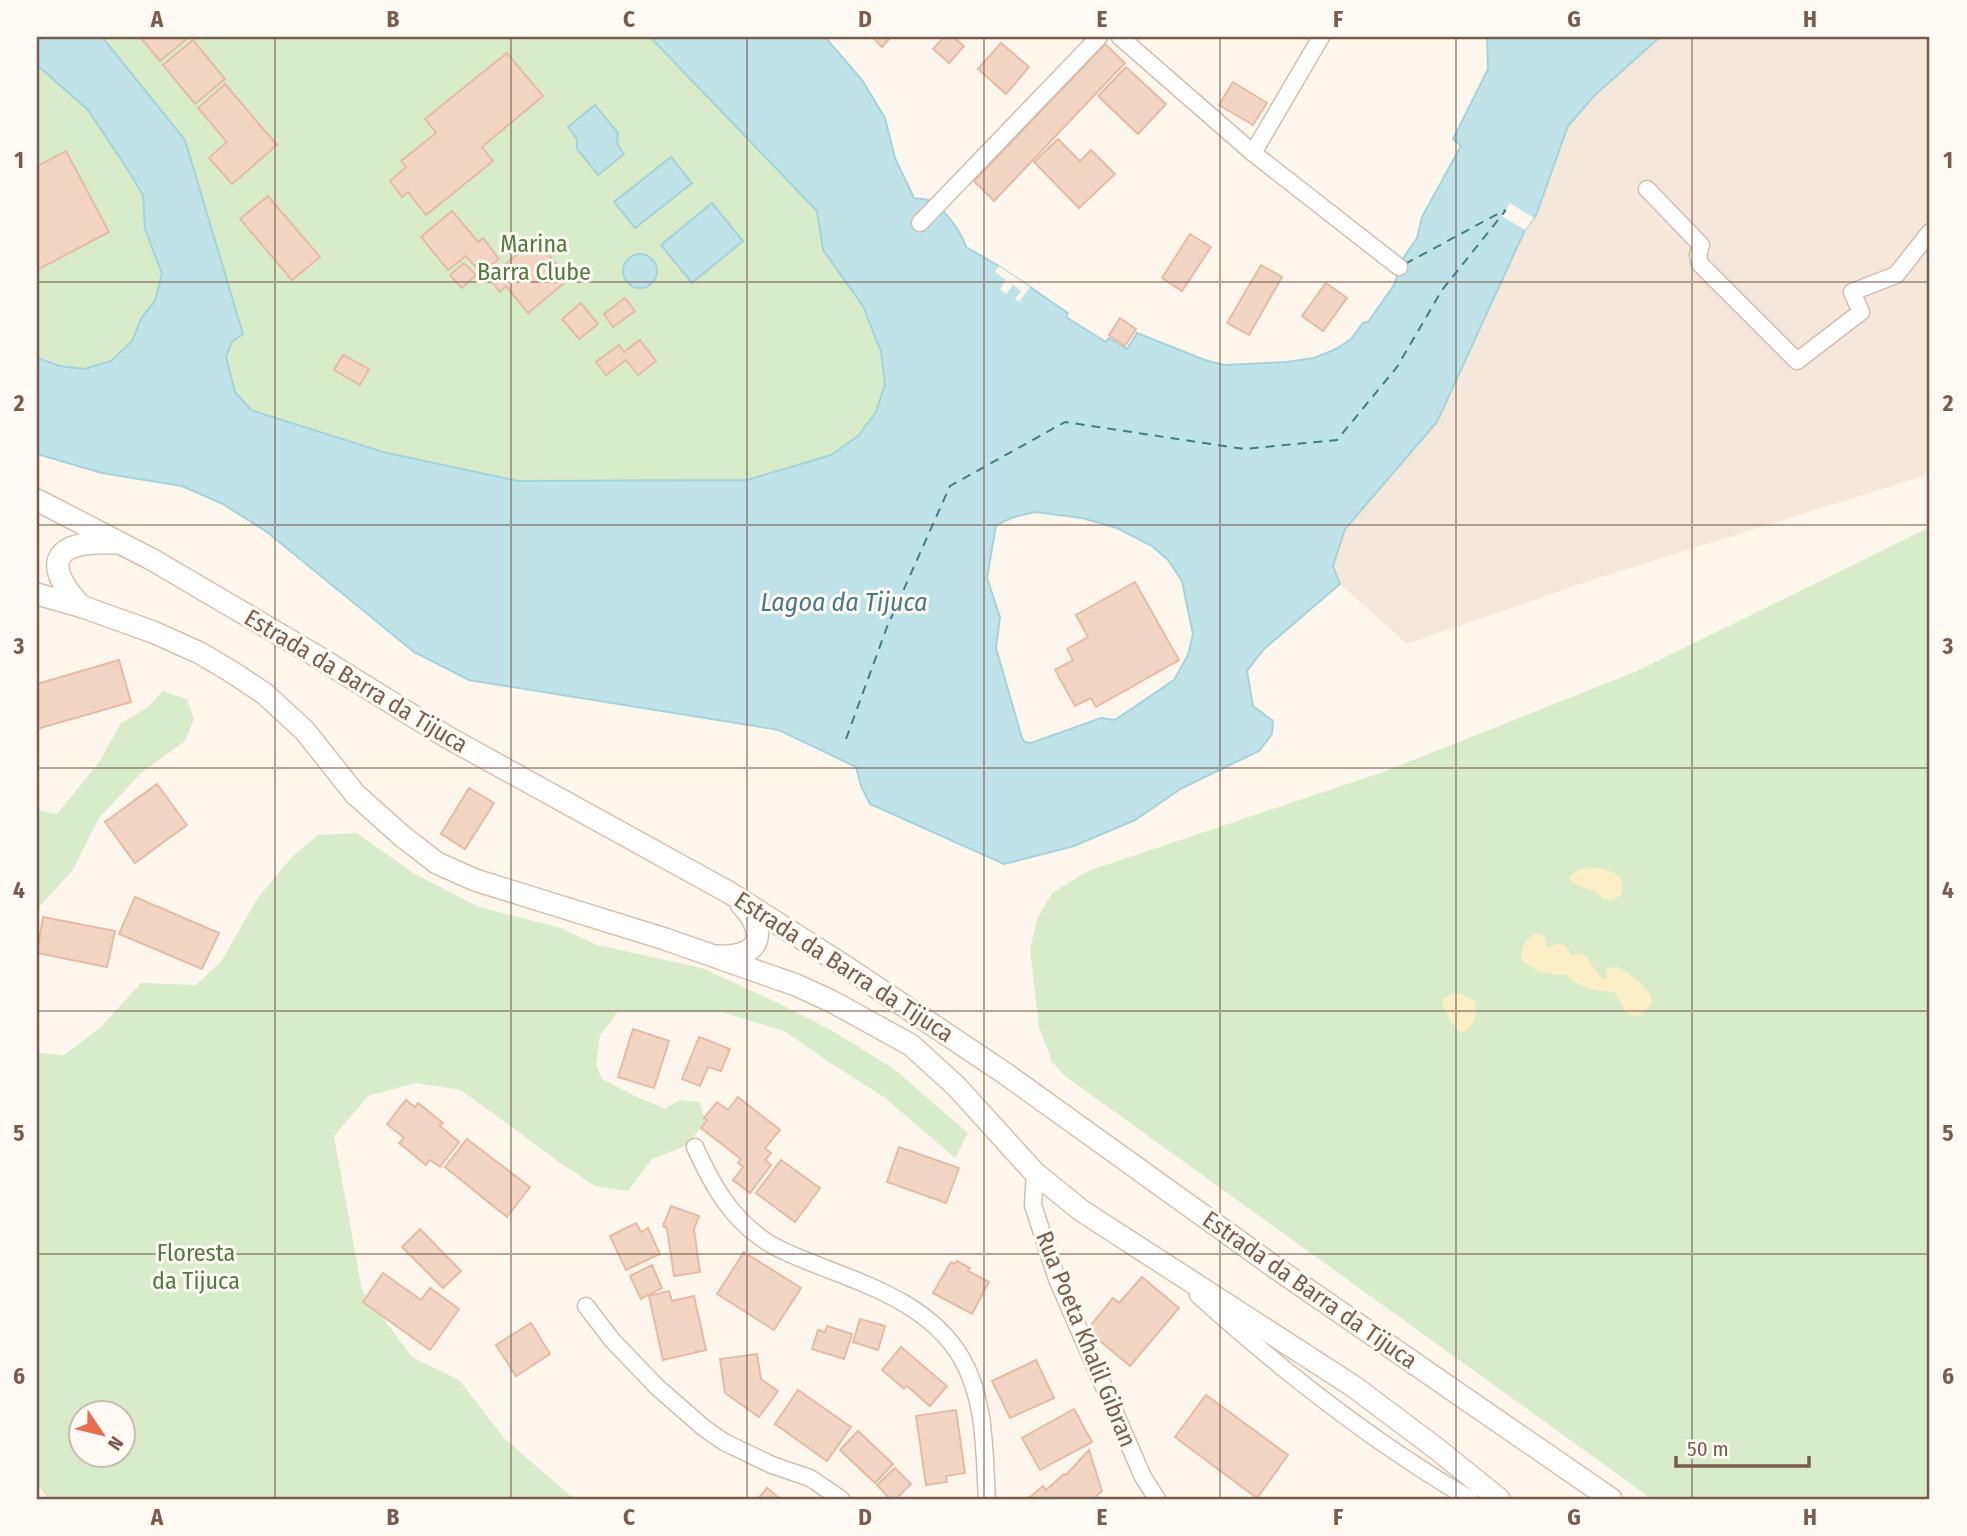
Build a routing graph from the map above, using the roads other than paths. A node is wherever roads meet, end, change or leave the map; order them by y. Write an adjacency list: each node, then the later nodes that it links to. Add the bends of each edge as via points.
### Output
1 (1099, 37): 6 (street)
2 (1120, 37): 4 (street)
3 (1321, 37): 4 (street)
4 (1253, 153): 8 (street)
5 (1647, 189): 7 (street, via 1701,245 1700,264 1797,361 1860,312 1852,292 1896,275)
6 (920, 223)
7 (1930, 232)
8 (1399, 267)
9 (37, 500): 10 (main road, Estrada da Barra da Tijuca)
10 (121, 543): 12 (main road, via 77,545 60,558 62,584); 13 (main road, Estrada da Barra da Tijuca, via 447,737)
11 (37, 594): 12 (main road, Estrada da Barra da Tijuca)
12 (83, 607): 14 (main road, Estrada da Barra da Tijuca, via 200,653 265,694 305,731 355,794 437,863 475,880)
13 (730, 893): 14 (main road, via 754,919 758,936 743,954); 24 (main road, Estrada da Barra da Tijuca, via 1003,1072)
14 (708, 956): 16 (main road, Estrada da Barra da Tijuca, via 796,985 911,1045 956,1086)
15 (695, 1147): 20 (street, via 714,1188 765,1241 894,1297 948,1337 975,1391 984,1430)
16 (1035, 1172): 17 (main road, Estrada da Barra da Tijuca, via 1082,1210); 21 (street, Rua Poeta Khalil Gibran, via 1033,1205 1057,1279 1137,1465)
17 (1160, 1260): 22 (street, via 1241,1334 1336,1408 1421,1470); 23 (main road, Estrada da Barra da Tijuca, via 1353,1386)
18 (586, 1306): 19 (street, via 657,1387 704,1428 772,1465 810,1478)
19 (841, 1499)
20 (986, 1499)
21 (1157, 1499)
22 (1470, 1499)
23 (1499, 1499)
24 (1611, 1499)

